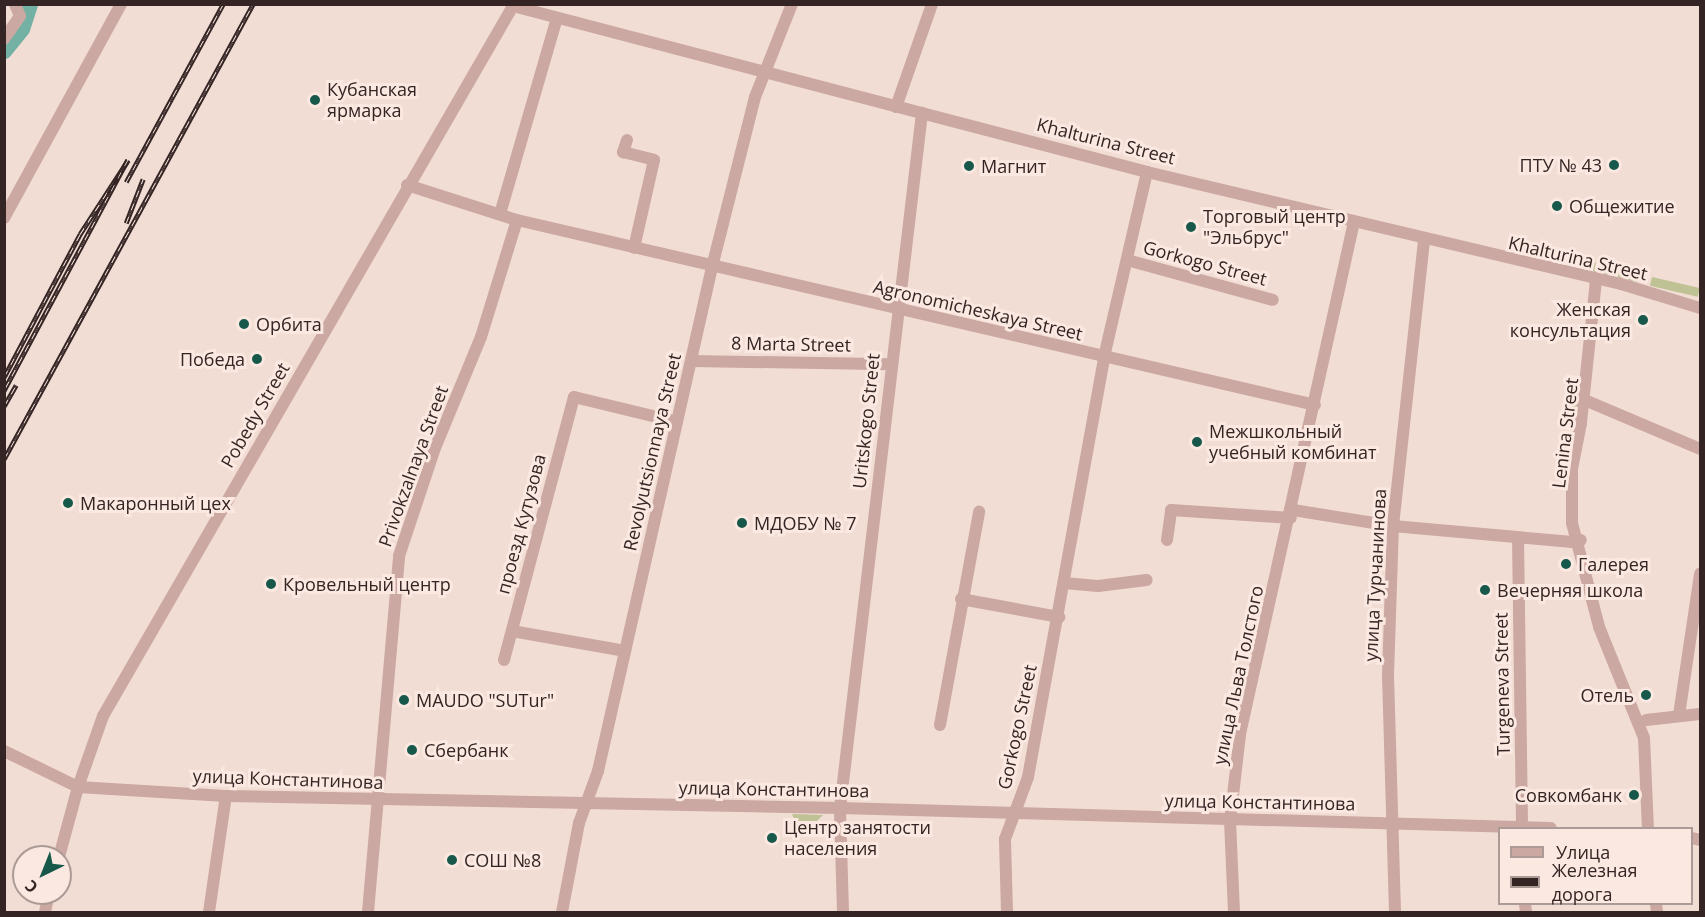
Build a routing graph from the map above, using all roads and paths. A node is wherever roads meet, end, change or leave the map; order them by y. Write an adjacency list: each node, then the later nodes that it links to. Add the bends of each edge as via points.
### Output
1 (15, 4): 7 (street, via 20,16)
2 (121, 4): 15 (street)
3 (792, 4): 8 (street, Revolyutsionnaya Street)
4 (932, 4): 9 (street)
5 (513, 5): 6 (street, Khalturina Street); 13 (street, Pobedy Street)
6 (557, 18): 8 (street, Khalturina Street); 14 (street)
7 (4, 39)
8 (766, 74): 9 (street, Khalturina Street); 21 (street, Revolyutsionnaya Street, via 755,98)
9 (896, 107): 10 (street, Khalturina Street)
10 (922, 113): 12 (street, Khalturina Street); 24 (street, Uritskogo Street)
11 (627, 140): 19 (street, via 623,152 654,160)
12 (1147, 172): 17 (street, Khalturina Street); 20 (street, Gorkogo Street)
13 (407, 185): 14 (street, Agronomicheskaya Street); 52 (street, Pobedy Street, via 103,716)
14 (500, 214): 16 (street, Agronomicheskaya Street)
15 (4, 218)
16 (517, 220): 19 (street, Agronomicheskaya Street); 54 (street, Privokzalnaya Street, via 481,337 435,448 399,556)
17 (1354, 222): 18 (street, Khalturina Street); 30 (street, улица Льва Толстого)
18 (1424, 240): 22 (street, Khalturina Street); 35 (street, улица Турчанинова)
19 (634, 249): 21 (street, Agronomicheskaya Street)
20 (1127, 260): 23 (street, Gorkogo Street); 26 (street, Gorkogo Street)
21 (712, 267): 24 (street, Agronomicheskaya Street); 27 (street, Revolyutsionnaya Street)
22 (1599, 280): 25 (street, Khalturina Street); 29 (street, Lenina Street); 38 (street, via 1571,485)
23 (1273, 300)
24 (896, 309): 26 (street, Agronomicheskaya Street); 28 (street, Uritskogo Street)
25 (1698, 309)
26 (1104, 357): 30 (street, Agronomicheskaya Street); 41 (street, Gorkogo Street)
27 (691, 361): 28 (street, 8 Marta Street); 31 (street, Revolyutsionnaya Street)
28 (891, 364): 56 (street, Uritskogo Street)
29 (1587, 401): 32 (street); 38 (street, Lenina Street, via 1575,497)
30 (1315, 405): 34 (street, улица Льва Толстого)
31 (677, 422): 44 (street, проезд Кутузова, via 574,397); 45 (street, Revolyutsionnaya Street)
32 (1701, 449)
33 (979, 512): 42 (street)
34 (1292, 514): 35 (street); 37 (street, via 1171,510); 58 (street, улица Льва Толстого, via 1240,735)
35 (1392, 526): 36 (street); 59 (street, улица Турчанинова, via 1388,675)
36 (1518, 538): 38 (street); 61 (street, Turgeneva Street)
37 (1167, 540)
38 (1579, 540): 49 (street, Lenina Street, via 1607,633); 62 (street, via 1599,627 1644,738)
39 (1701, 574): 48 (street)
40 (1148, 580): 41 (street, via 1098,586)
41 (1064, 583): 43 (street, Gorkogo Street)
42 (962, 599): 43 (street); 50 (street)
43 (1059, 617): 57 (street, Gorkogo Street, via 1028,777)
44 (512, 631): 45 (street); 46 (street, проезд Кутузова)
45 (625, 651): 55 (street, Revolyutsionnaya Street)
46 (504, 660)
47 (1701, 714): 48 (street)
48 (1679, 715): 49 (street)
49 (1646, 720): 63 (street, Lenina Street, via 1650,740)
50 (940, 725)
51 (4, 751): 52 (street, улица Константинова)
52 (78, 787): 53 (street, улица Константинова); 64 (street, Pobedy Street)
53 (225, 796): 54 (street, улица Константинова); 65 (street)
54 (378, 801): 55 (street, улица Константинова); 66 (street, Privokzalnaya Street)
55 (587, 803): 56 (street, улица Константинова); 67 (street, Revolyutsionnaya Street, via 579,823)
56 (840, 808): 57 (street, улица Константинова); 68 (street, Uritskogo Street)
57 (1016, 813): 58 (street, улица Константинова); 69 (street, Gorkogo Street, via 1005,839)
58 (1230, 821): 59 (street, улица Константинова); 70 (street, улица Льва Толстого)
59 (1395, 824): 60 (street, улица Константинова); 71 (street, улица Турчанинова)
60 (1498, 827)
61 (1522, 827)
62 (1650, 827)
63 (1650, 827)
64 (62, 845)
65 (209, 912)
66 (368, 912)
67 (562, 912)
68 (843, 912)
69 (1007, 912)
70 (1234, 912)
71 (1395, 912)

